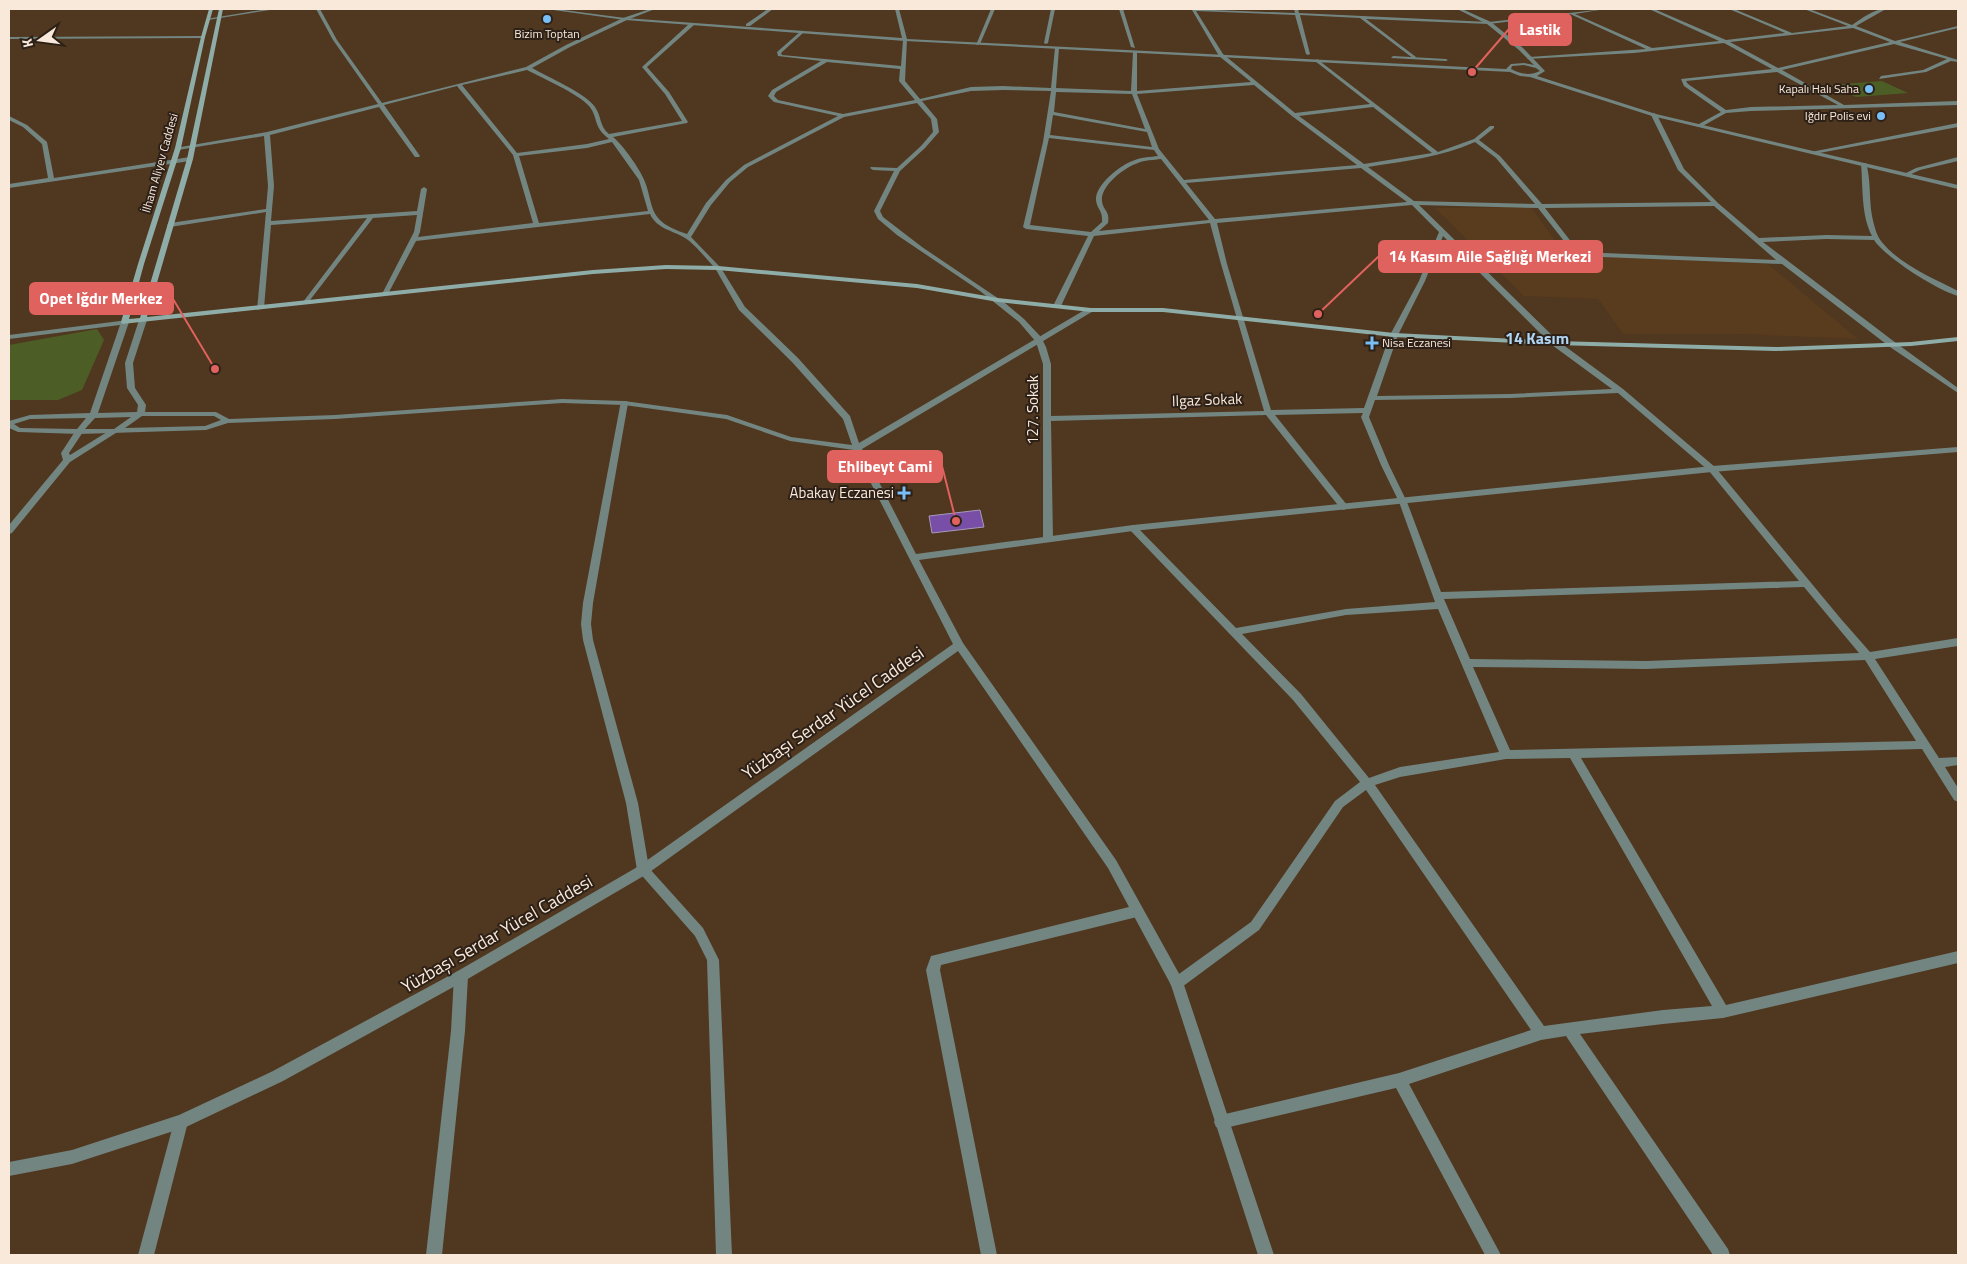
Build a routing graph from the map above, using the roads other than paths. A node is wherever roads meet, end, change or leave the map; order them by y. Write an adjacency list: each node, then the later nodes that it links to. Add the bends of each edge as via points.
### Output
1 (249, 9): 22 (street)
2 (274, 9): 22 (street)
3 (318, 9): 73 (street, via 335,40)
4 (548, 9): 26 (street)
5 (567, 9): 26 (street)
6 (653, 9): 26 (street)
7 (770, 9): 29 (street)
8 (897, 9): 36 (street)
9 (993, 9): 37 (street)
10 (1053, 9): 39 (street)
11 (1121, 9): 42 (street)
12 (1188, 9): 13 (street)
13 (1193, 9): 21 (street); 45 (street)
14 (1459, 9): 27 (street)
15 (1562, 9): 23 (street)
16 (1603, 9): 23 (street)
17 (1651, 9): 38 (street)
18 (1732, 9): 33 (street)
19 (1806, 9): 30 (street)
20 (1884, 9): 30 (street)
21 (1297, 12): 25 (street); 46 (street)
22 (220, 13): 24 (street); 90 (main road, İlham Aliyev Caddesi)
23 (1570, 13): 27 (street); 44 (street)
24 (210, 14): 34 (main road, İlham Aliyev Caddesi)
25 (1361, 17): 27 (street); 49 (street)
26 (628, 18): 28 (street); 29 (street); 57 (street)
27 (1489, 23): 43 (street)
28 (692, 24): 32 (street); 88 (street, via 644,68 667,92 685,122)
29 (748, 25): 36 (street)
30 (1852, 27): 33 (street); 40 (street)
31 (1958, 27): 40 (street)
32 (801, 32): 36 (street); 54 (street, via 779,55)
33 (1792, 34): 38 (street)
34 (203, 37): 35 (street); 91 (main road, İlham Aliyev Caddesi)
35 (9, 38)
36 (904, 39): 37 (street); 58 (street)
37 (979, 42): 39 (street); 41 (street)
38 (1726, 42): 44 (street); 60 (street)
39 (1046, 43): 42 (street)
40 (1897, 43): 51 (street); 60 (street)
41 (1057, 48): 42 (street); 66 (street)
42 (1134, 49): 45 (street); 68 (street)
43 (1521, 50): 50 (street); 56 (street)
44 (1652, 50): 50 (street)
45 (1219, 53): 46 (street); 47 (street); 64 (street)
46 (1308, 54): 47 (street)
47 (1317, 57): 61 (street); 72 (street)
48 (1385, 57): 49 (street)
49 (1414, 58): 52 (street)
50 (1529, 58): 59 (street)
51 (1951, 59): 53 (street); 63 (street, via 1924,71)
52 (1453, 61)
53 (1958, 61)
54 (825, 62): 58 (street); 80 (street, via 774,91 771,96 776,101)
55 (1502, 64): 56 (street)
56 (1513, 64): 59 (street); 61 (street, via 1507,67)
57 (528, 68): 65 (street); 88 (street, via 594,106 601,130)
58 (903, 68): 69 (street, via 902,81)
59 (1542, 70): 62 (street, via 1537,75); 67 (street)
60 (1777, 70): 74 (street); 76 (street, via 1683,80)
61 (1510, 71): 62 (street)
62 (1528, 76): 67 (street)
63 (1881, 78)
64 (1255, 83): 68 (street); 79 (street)
65 (459, 85): 73 (street); 95 (street)
66 (1054, 89): 68 (street); 69 (street, via 979,88); 77 (street)
67 (1580, 92): 78 (street)
68 (1134, 93): 85 (street)
69 (917, 100): 80 (street); 104 (street, via 934,119 936,132)
70 (1958, 103): 71 (street)
71 (1940, 104): 74 (street); 75 (street)
72 (1374, 105): 79 (street); 94 (street)
73 (381, 106): 86 (street); 96 (street)
74 (1843, 106): 76 (street)
75 (1958, 111)
76 (1726, 112): 83 (street)
77 (1052, 113): 85 (street); 87 (street)
78 (1654, 114): 83 (street); 112 (street, via 1681,170)
79 (1294, 115): 102 (street)
80 (843, 116): 124 (street, via 746,166 708,204)
81 (9, 118): 106 (street, via 25,126 45,143)
82 (1958, 124): 93 (street)
83 (1700, 125): 93 (street)
84 (1492, 127): 89 (street)
85 (1148, 131): 92 (street)
86 (267, 134): 90 (street); 114 (street, via 272,186)
87 (1046, 136): 92 (street); 123 (street, via 1042,166 1026,227)
88 (611, 138): 95 (street, via 587,146); 115 (street, via 642,180)
89 (1476, 140): 94 (street); 113 (street, via 1498,157)
90 (194, 145): 91 (street); 98 (main road, İlham Aliyev Caddesi)
91 (178, 148): 100 (main road, İlham Aliyev Caddesi)
92 (1156, 149): 97 (street)
93 (1814, 152): 101 (street)
94 (1437, 154): 102 (street)
95 (516, 155): 121 (street)
96 (417, 156)
97 (1162, 157): 107 (street); 123 (street, via 1136,161 1112,177 1100,193 1105,223)
98 (190, 159): 100 (street); 120 (main road, İlham Aliyev Caddesi)
99 (1958, 159): 105 (street)
100 (174, 162): 106 (street); 139 (main road, İlham Aliyev Caddesi)
101 (1864, 164): 105 (street); 125 (street)
102 (1361, 166): 107 (street); 111 (street)
103 (873, 168): 104 (street)
104 (898, 170): 132 (street, via 877,210 880,218 917,249)
105 (1907, 174): 109 (street)
106 (51, 179): 108 (street)
107 (1182, 182): 118 (street)
108 (9, 186)
109 (1958, 187)
110 (424, 189): 116 (street)
111 (1413, 203): 113 (street); 118 (street); 122 (street)
112 (1716, 204): 113 (street); 127 (street)
113 (1540, 206): 128 (street, via 1577,254)
114 (269, 210): 119 (street); 120 (street)
115 (652, 212): 121 (street); 124 (street, via 656,220)
116 (420, 213): 117 (street); 126 (street)
117 (371, 216): 119 (street); 133 (street)
118 (1213, 221): 123 (street); 137 (street)
119 (268, 223): 135 (street)
120 (170, 225): 138 (main road, İlham Aliyev Caddesi)
121 (537, 225): 126 (street)
122 (1442, 231): 140 (street, via 1422,281); 144 (street)
123 (1092, 234): 134 (street)
124 (688, 237): 129 (street)
125 (1876, 238): 127 (street); 131 (street, via 1883,248 1911,268)
126 (414, 239): 130 (street)
127 (1757, 240): 128 (street)
128 (1784, 262): 145 (street)
129 (718, 268): 130 (main road, via 666,267 593,272); 132 (main road, via 917,286); 159 (street, via 742,308 847,418)
130 (384, 294): 133 (main road)
131 (1958, 294)
132 (998, 300): 134 (main road); 143 (street)
133 (305, 303): 135 (main road)
134 (1057, 306): 136 (main road)
135 (260, 308): 138 (main road)
136 (1091, 310): 137 (main road, via 1163,310); 143 (street)
137 (1240, 318): 140 (main road); 151 (street)
138 (143, 320): 139 (main road); 152 (street, via 130,363 131,388 142,405)
139 (125, 322): 141 (street); 153 (street)
140 (1394, 335): 144 (main road); 148 (street)
141 (9, 337)
142 (1958, 339): 145 (main road)
143 (1040, 340): 154 (street, 127. Sokak, via 1047,364); 159 (street)
144 (1555, 343): 145 (main road, via 1776,350); 146 (street)
145 (1892, 345): 147 (street)
146 (1620, 391): 148 (street); 162 (street)
147 (1958, 391)
148 (1371, 398): 150 (street)
149 (624, 403): 155 (street, via 562,401); 159 (street, via 727,417 790,439); 183 (street, via 586,624 632,803)
150 (1368, 410): 151 (street, Ilgaz Sokak); 163 (street, via 1365,417)
151 (1268, 412): 154 (street, Ilgaz Sokak); 164 (street)
152 (140, 414): 153 (street); 155 (street, via 216,414); 157 (street)
153 (93, 415): 156 (street, via 30,417); 158 (street)
154 (1047, 419): 167 (street, 127. Sokak)
155 (227, 421): 157 (street, via 206,428)
156 (9, 424): 158 (street, via 18,430)
157 (115, 431): 158 (street); 161 (street)
158 (79, 432): 161 (street, via 65,453)
159 (857, 448): 168 (street)
160 (1958, 450): 162 (street)
161 (67, 460): 166 (street)
162 (1712, 470): 163 (street); 169 (street)
163 (1403, 502): 164 (street); 170 (street)
164 (1344, 507): 165 (street)
165 (1133, 528): 167 (street); 171 (street)
166 (9, 531)
167 (1048, 539): 168 (street)
168 (915, 557): 173 (street)
169 (1806, 584): 170 (street); 174 (street)
170 (1439, 600): 171 (street); 175 (street)
171 (1234, 632): 181 (street, via 1297,697)
172 (1958, 642): 174 (street)
173 (959, 645): 183 (street, Yüzbaşı Serdar Yücel Caddesi); 184 (street, via 1112,864)
174 (1868, 656): 175 (street, via 1646,665); 176 (street)
175 (1465, 664): 178 (street)
176 (1924, 744): 177 (street); 180 (street)
177 (1573, 753): 178 (street); 188 (street)
178 (1506, 755): 181 (street, via 1400,772)
179 (1958, 761): 180 (street)
180 (1936, 763): 182 (street)
181 (1367, 783): 187 (street, via 1339,804 1254,926); 190 (street)
182 (1958, 797)
183 (643, 870): 186 (street, Yüzbaşı Serdar Yücel Caddesi); 197 (street, via 699,932 713,960)
184 (1137, 911): 187 (street); 198 (street, via 936,960 933,970)
185 (1958, 957): 188 (street)
186 (461, 976): 192 (street, Yüzbaşı Serdar Yücel Caddesi, via 278,1076); 196 (street)
187 (1177, 983): 193 (street)
188 (1723, 1012): 189 (street)
189 (1570, 1031): 190 (street); 201 (street)
190 (1541, 1033): 191 (street)
191 (1399, 1080): 193 (street); 200 (street)
192 (181, 1122): 194 (street, Yüzbaşı Serdar Yücel Caddesi, via 72,1157); 195 (street)
193 (1221, 1122): 199 (street)
194 (9, 1169)
195 (146, 1255)
196 (434, 1255)
197 (724, 1255)
198 (989, 1255)
199 (1266, 1255)
200 (1493, 1255)
201 (1722, 1255)

